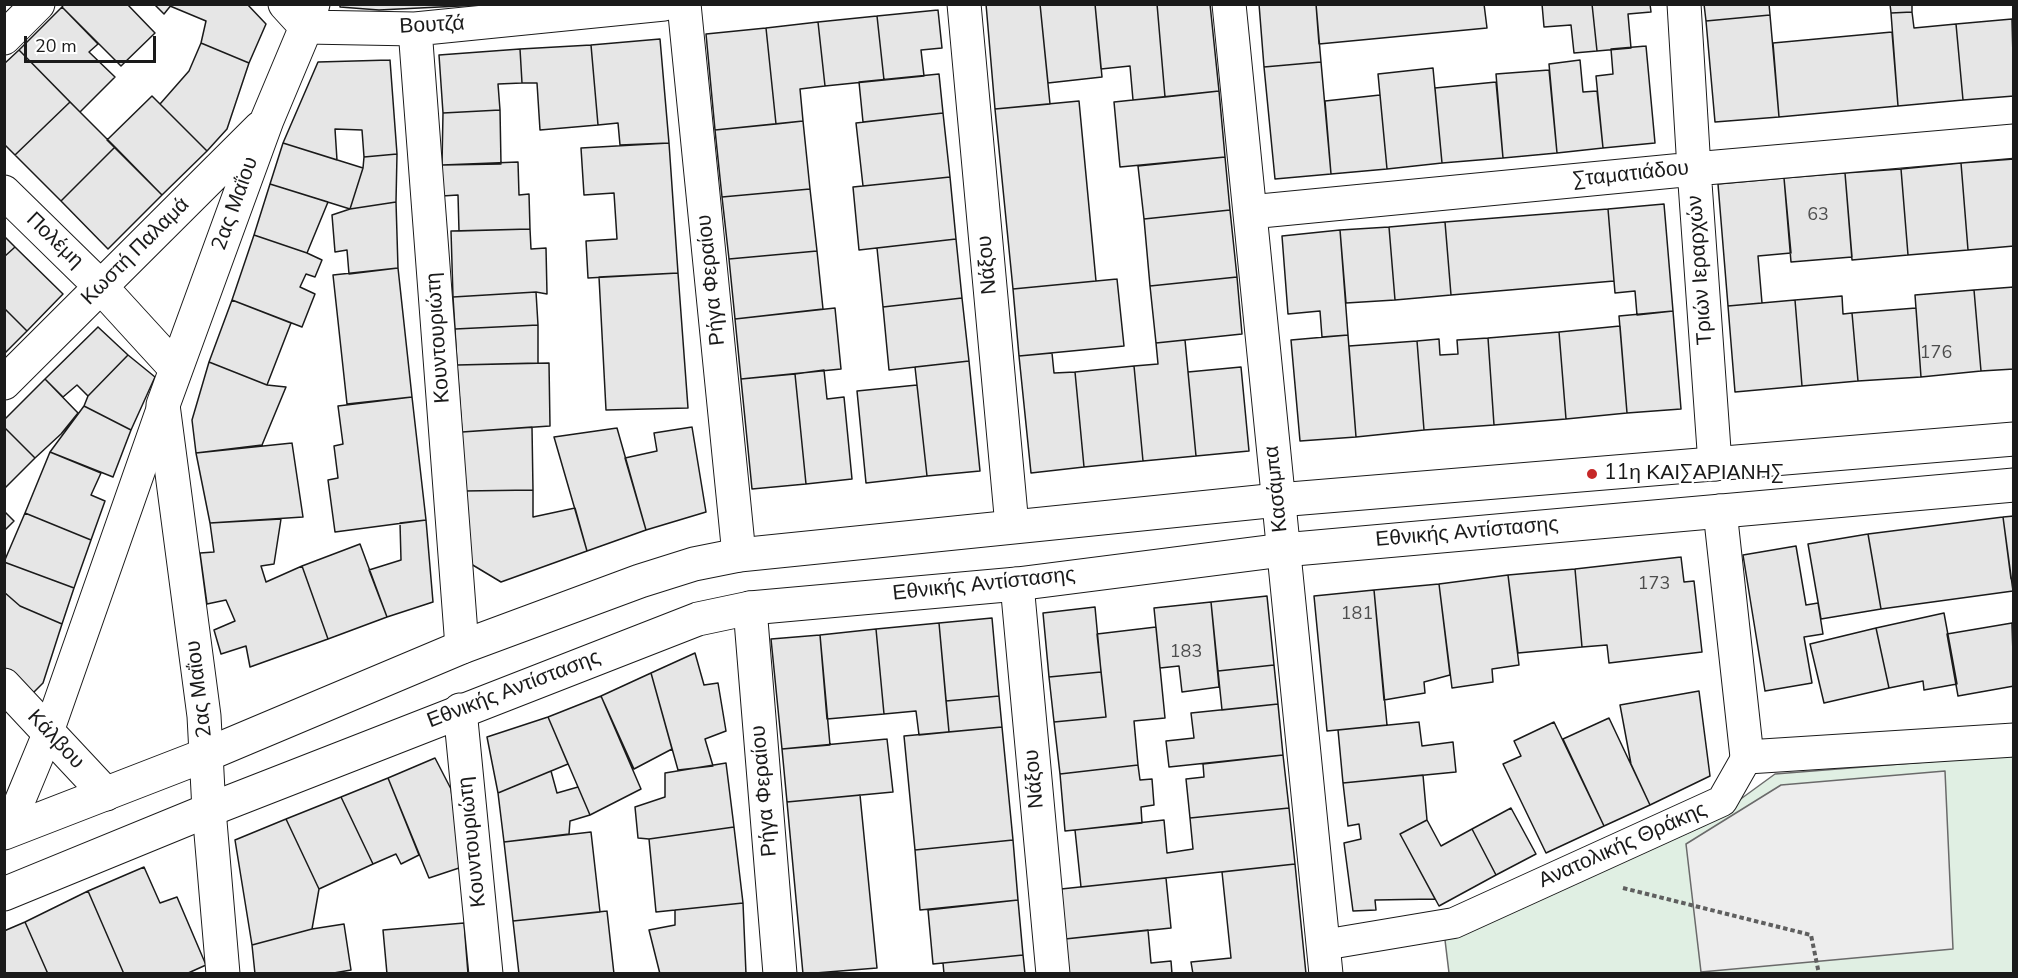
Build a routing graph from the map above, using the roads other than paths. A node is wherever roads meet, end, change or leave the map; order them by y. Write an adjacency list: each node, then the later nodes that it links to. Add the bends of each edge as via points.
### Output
1 (38, 4): 9 (street)
2 (664, 4): 8 (street, Βουτζά)
3 (684, 4): 26 (street, Ρήγα Φεραίου)
4 (964, 4): 24 (street, Νάξου)
5 (1229, 4): 14 (street, Κασάμπα)
6 (1684, 4): 12 (street, Τριών Ιεραρχών)
7 (301, 12): 8 (street, Βουτζά); 10 (street, 2ας Μαΐου)
8 (415, 29): 29 (street, Κουντουριώτη)
9 (4, 38)
10 (267, 120): 15 (street, Κωστή Παλαμά); 16 (street, 2ας Μαΐου)
11 (2013, 141): 12 (street, Σταματιάδου)
12 (1694, 169): 14 (street, Σταματιάδου); 20 (street, Τριών Ιεραρχών)
13 (4, 192): 15 (street, Πολέμη)
14 (1250, 212): 22 (street, Κασάμπα)
15 (101, 287): 16 (street, Πολέμη); 17 (street, Κωστή Παλαμά)
16 (176, 369): 18 (street, 2ας Μαΐου)
17 (4, 384)
18 (163, 405): 32 (street, 2ας Μαΐου); 34 (street, 2ας Μαΐου)
19 (2013, 439): 20 (street)
20 (1715, 464): 22 (street)
21 (2013, 485): 23 (street, Εθνικής Αντίστασης)
22 (1278, 500): 24 (street); 25 (street, Κασάμπα)
23 (1720, 511): 25 (street, Εθνικής Αντίστασης); 35 (street)
24 (1012, 526): 26 (street)
25 (1283, 550): 27 (street, Εθνικής Αντίστασης); 40 (street, Κασάμπα)
26 (739, 555): 29 (street, via 640,581)
27 (1017, 584): 28 (street, Εθνικής Αντίστασης); 44 (street, Νάξου)
28 (750, 608): 31 (street, Εθνικής Αντίστασης, via 699,619); 43 (street, Ρήγα Φεραίου)
29 (462, 647): 34 (street)
30 (4, 685): 32 (street, Κάλβου)
31 (460, 710): 37 (street, Εθνικής Αντίστασης); 42 (street, Κουντουριώτη)
32 (48, 733): 36 (street, Κάλβου); 38 (street, 2ας Μαΐου)
33 (2013, 740): 35 (street)
34 (208, 754): 36 (street); 37 (street, 2ας Μαΐου)
35 (1747, 757): 40 (street, Ανατολικής Θράκης, via 1722,801 1454,923)
36 (106, 794): 38 (street)
37 (209, 810): 39 (street, Εθνικής Αντίστασης); 41 (street, 2ας Μαΐου)
38 (6, 833)
39 (4, 894)
40 (1325, 959)
41 (223, 974)
42 (486, 974)
43 (780, 974)
44 (1053, 974)

